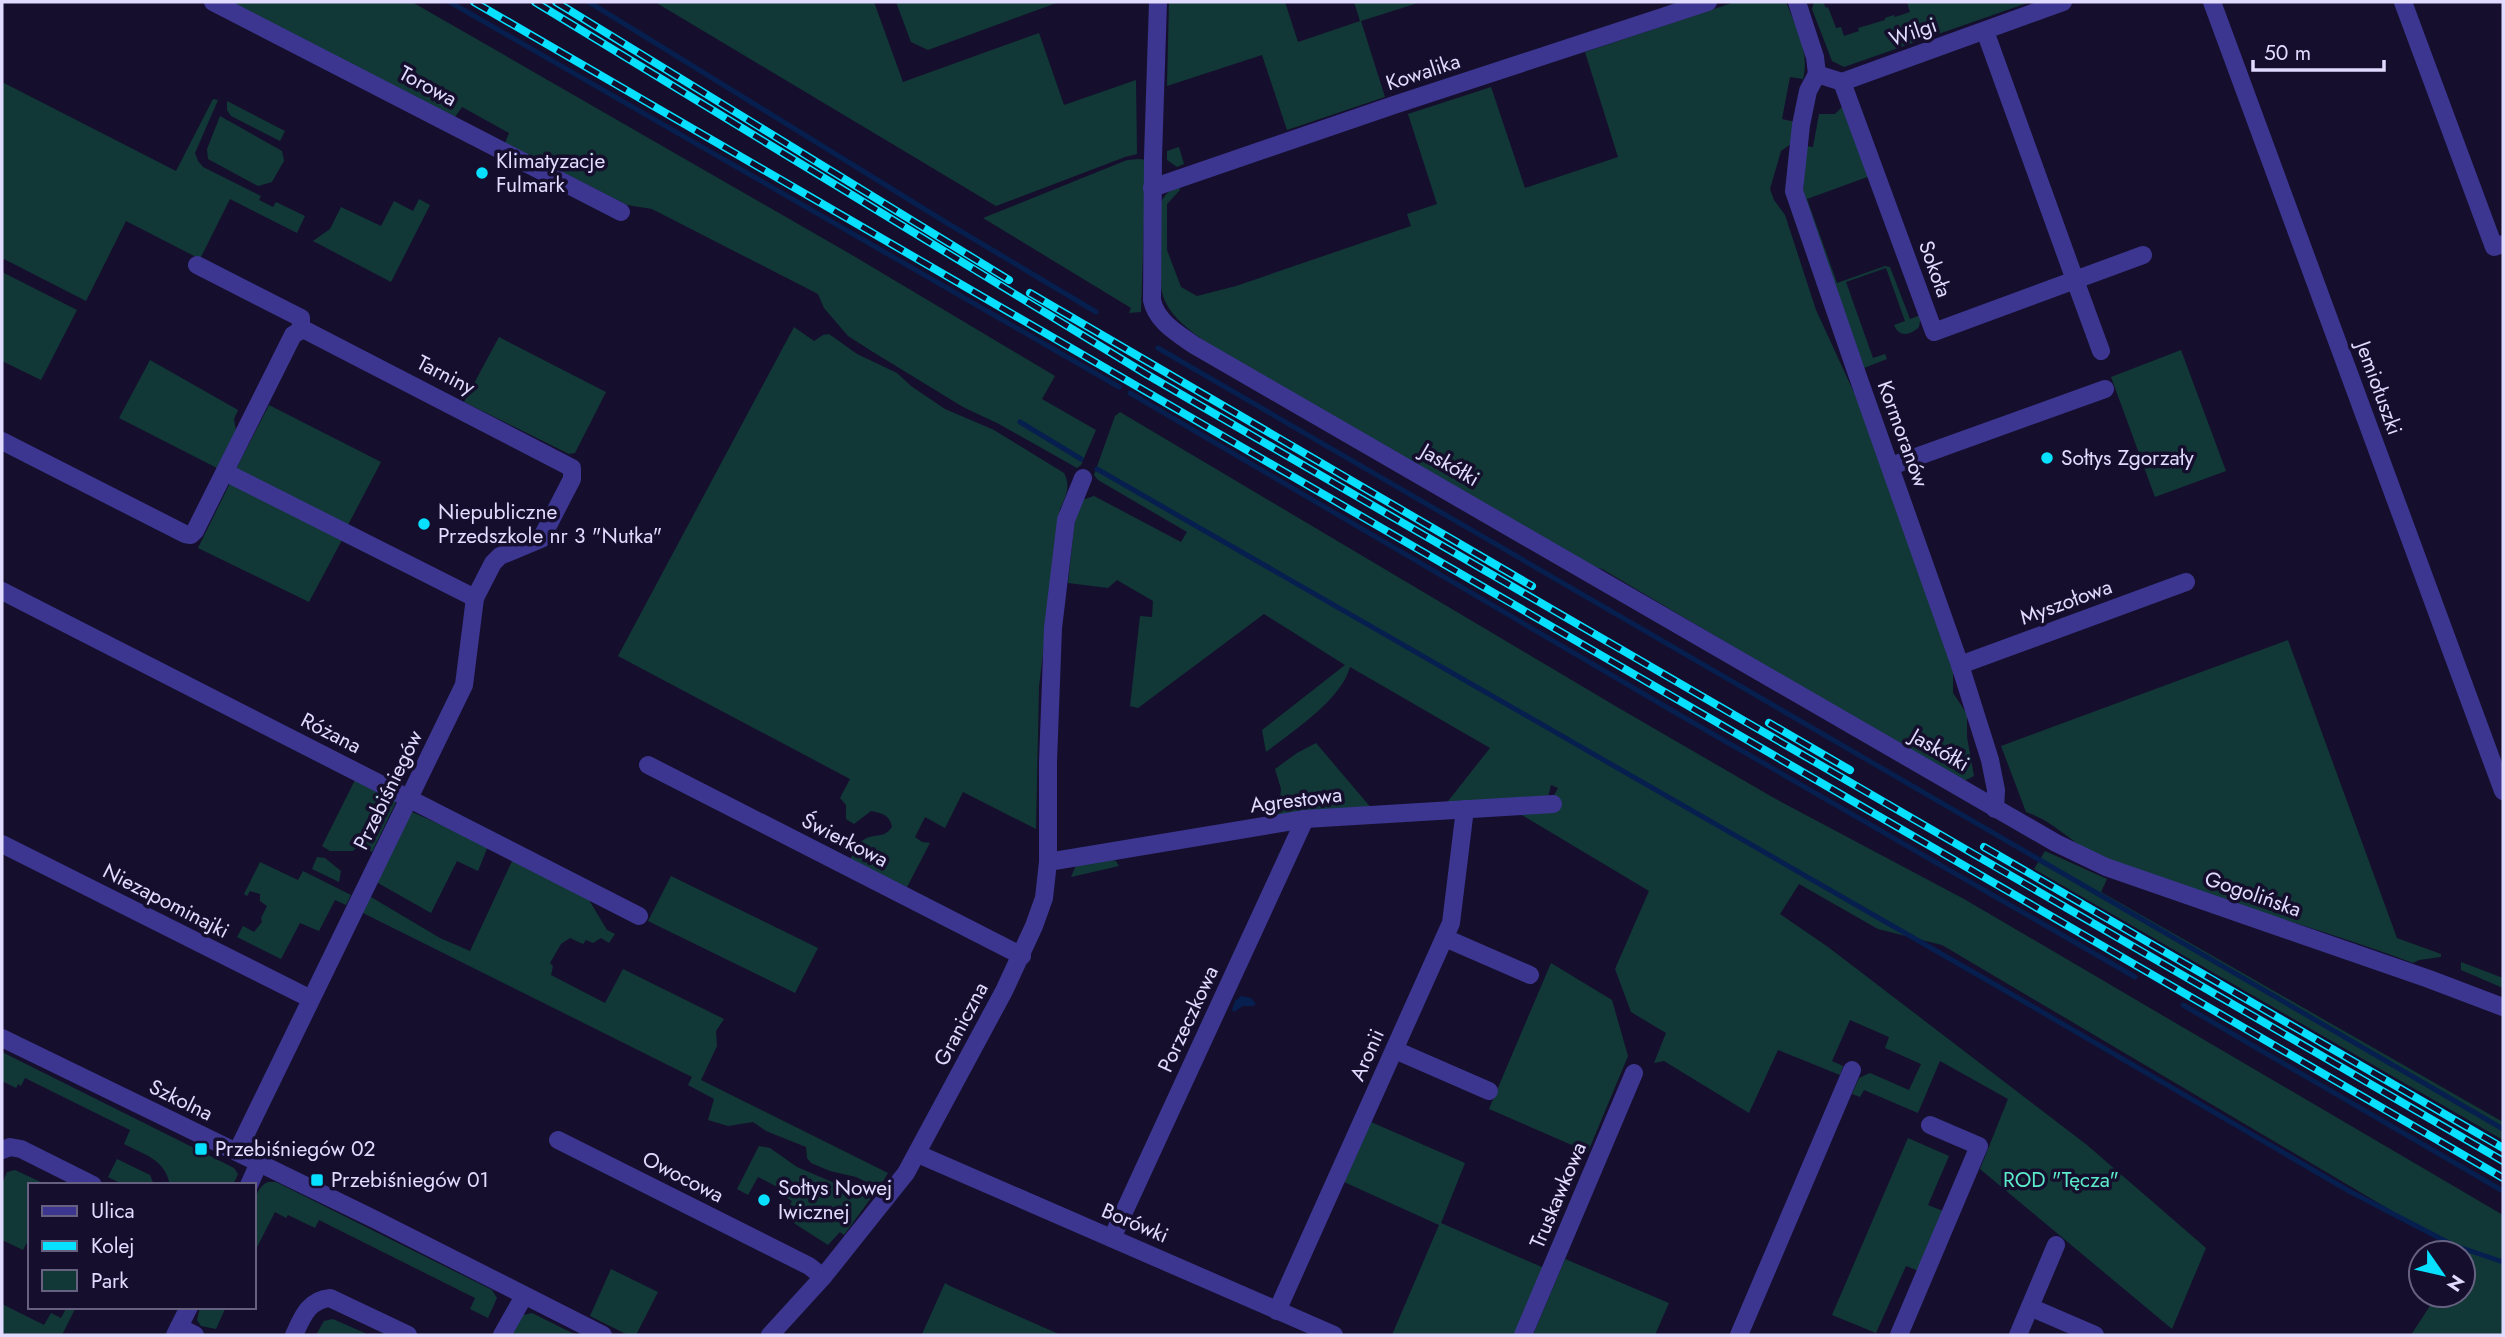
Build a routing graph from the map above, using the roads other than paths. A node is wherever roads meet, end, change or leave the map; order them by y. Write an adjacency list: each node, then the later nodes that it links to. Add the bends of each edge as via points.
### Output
1 (214, 2): 12 (street, Torowa)
2 (1158, 2): 11 (street, Jaskółki)
3 (1708, 2): 11 (street, Kowalika)
4 (1797, 2): 9 (street)
5 (2063, 2): 8 (street, Wilgi)
6 (2212, 2): 30 (street, Jemiołuszki)
7 (2403, 2): 13 (street, via 2494,247)
8 (1985, 31): 10 (street, Wilgi); 16 (street)
9 (1817, 74): 10 (street); 22 (street, Kormoranów, via 1801,125 1794,191)
10 (1842, 82): 16 (street, Sokoła, via 1934,332)
11 (1152, 188): 34 (street, Jaskółki, via 1153,307 1164,322 1194,345)
12 (621, 212)
13 (2503, 244)
14 (2143, 255): 16 (street, Sokoła)
15 (197, 265): 17 (street, Tarniny, via 301,318)
16 (2075, 281): 18 (street)
17 (301, 330): 21 (street, Tarniny, via 311,331); 23 (street, via 293,335)
18 (2101, 351)
19 (2105, 389): 22 (street)
20 (2, 441): 23 (street, via 188,535 195,531)
21 (569, 465): 27 (street, Przebiśniegów, via 572,479 541,539 500,556)
22 (1891, 466): 28 (street, Kormoranów)
23 (225, 472): 27 (street)
24 (1083, 478): 37 (street, Graniczna, via 1066,520 1050,679)
25 (2186, 582): 28 (street, Myszołowa)
26 (2, 591): 31 (street, Różana)
27 (475, 598): 31 (street, Przebiśniegów, via 464,685)
28 (1960, 665): 34 (street, Kormoranów, via 1990,760)
29 (648, 765): 40 (street, Świerkowa)
30 (2503, 791)
31 (409, 798): 38 (street, Różana); 42 (street, Przebiśniegów)
32 (1553, 804): 33 (street, Agrestowa)
33 (1465, 809): 35 (street, Agrestowa); 39 (street, Aronii, via 1451,923)
34 (1995, 809): 43 (street, Gogolińska, via 2106,867)
35 (1305, 819): 37 (street, Agrestowa); 57 (street, Porzeczkowa)
36 (2, 844): 42 (street, Niezapominajki)
37 (1048, 862): 40 (street, Graniczna, via 1044,898)
38 (639, 916)
39 (1445, 938): 41 (street); 45 (street, Aronii)
40 (1022, 956): 53 (street, Graniczna)
41 (1530, 975)
42 (311, 999): 52 (street, Przebiśniegów)
43 (2503, 1007)
44 (2, 1038): 52 (street, Szkolna)
45 (1395, 1050): 48 (street); 63 (street, Aronii)
46 (1852, 1070): 72 (street)
47 (1634, 1073): 71 (street, Truskawkowa)
48 (1489, 1091)
49 (1930, 1125): 73 (street, via 1979,1146)
50 (558, 1140): 59 (street, Owocowa)
51 (2, 1150): 55 (street, via 21,1149)
52 (237, 1152): 54 (street, Szkolna)
53 (918, 1154): 57 (street, Borówki); 59 (street, Graniczna)
54 (259, 1163): 56 (street); 60 (street, Szkolna)
55 (89, 1183)
56 (250, 1183)
57 (1112, 1238): 63 (street, Borówki)
58 (2056, 1245): 61 (street)
59 (823, 1277): 69 (street, Graniczna)
60 (524, 1296): 67 (street); 68 (street, Szkolna)
61 (2030, 1307): 74 (street); 75 (street)
62 (189, 1309): 64 (street)
63 (1277, 1311): 70 (street, Borówki)
64 (183, 1333)
65 (294, 1335): 66 (street, via 307,1308 330,1297)
66 (408, 1335)
67 (502, 1335)
68 (603, 1335)
69 (770, 1335)
70 (1334, 1335)
71 (1523, 1335)
72 (1739, 1335)
73 (1899, 1335)
74 (2018, 1335)
75 (2095, 1335)

